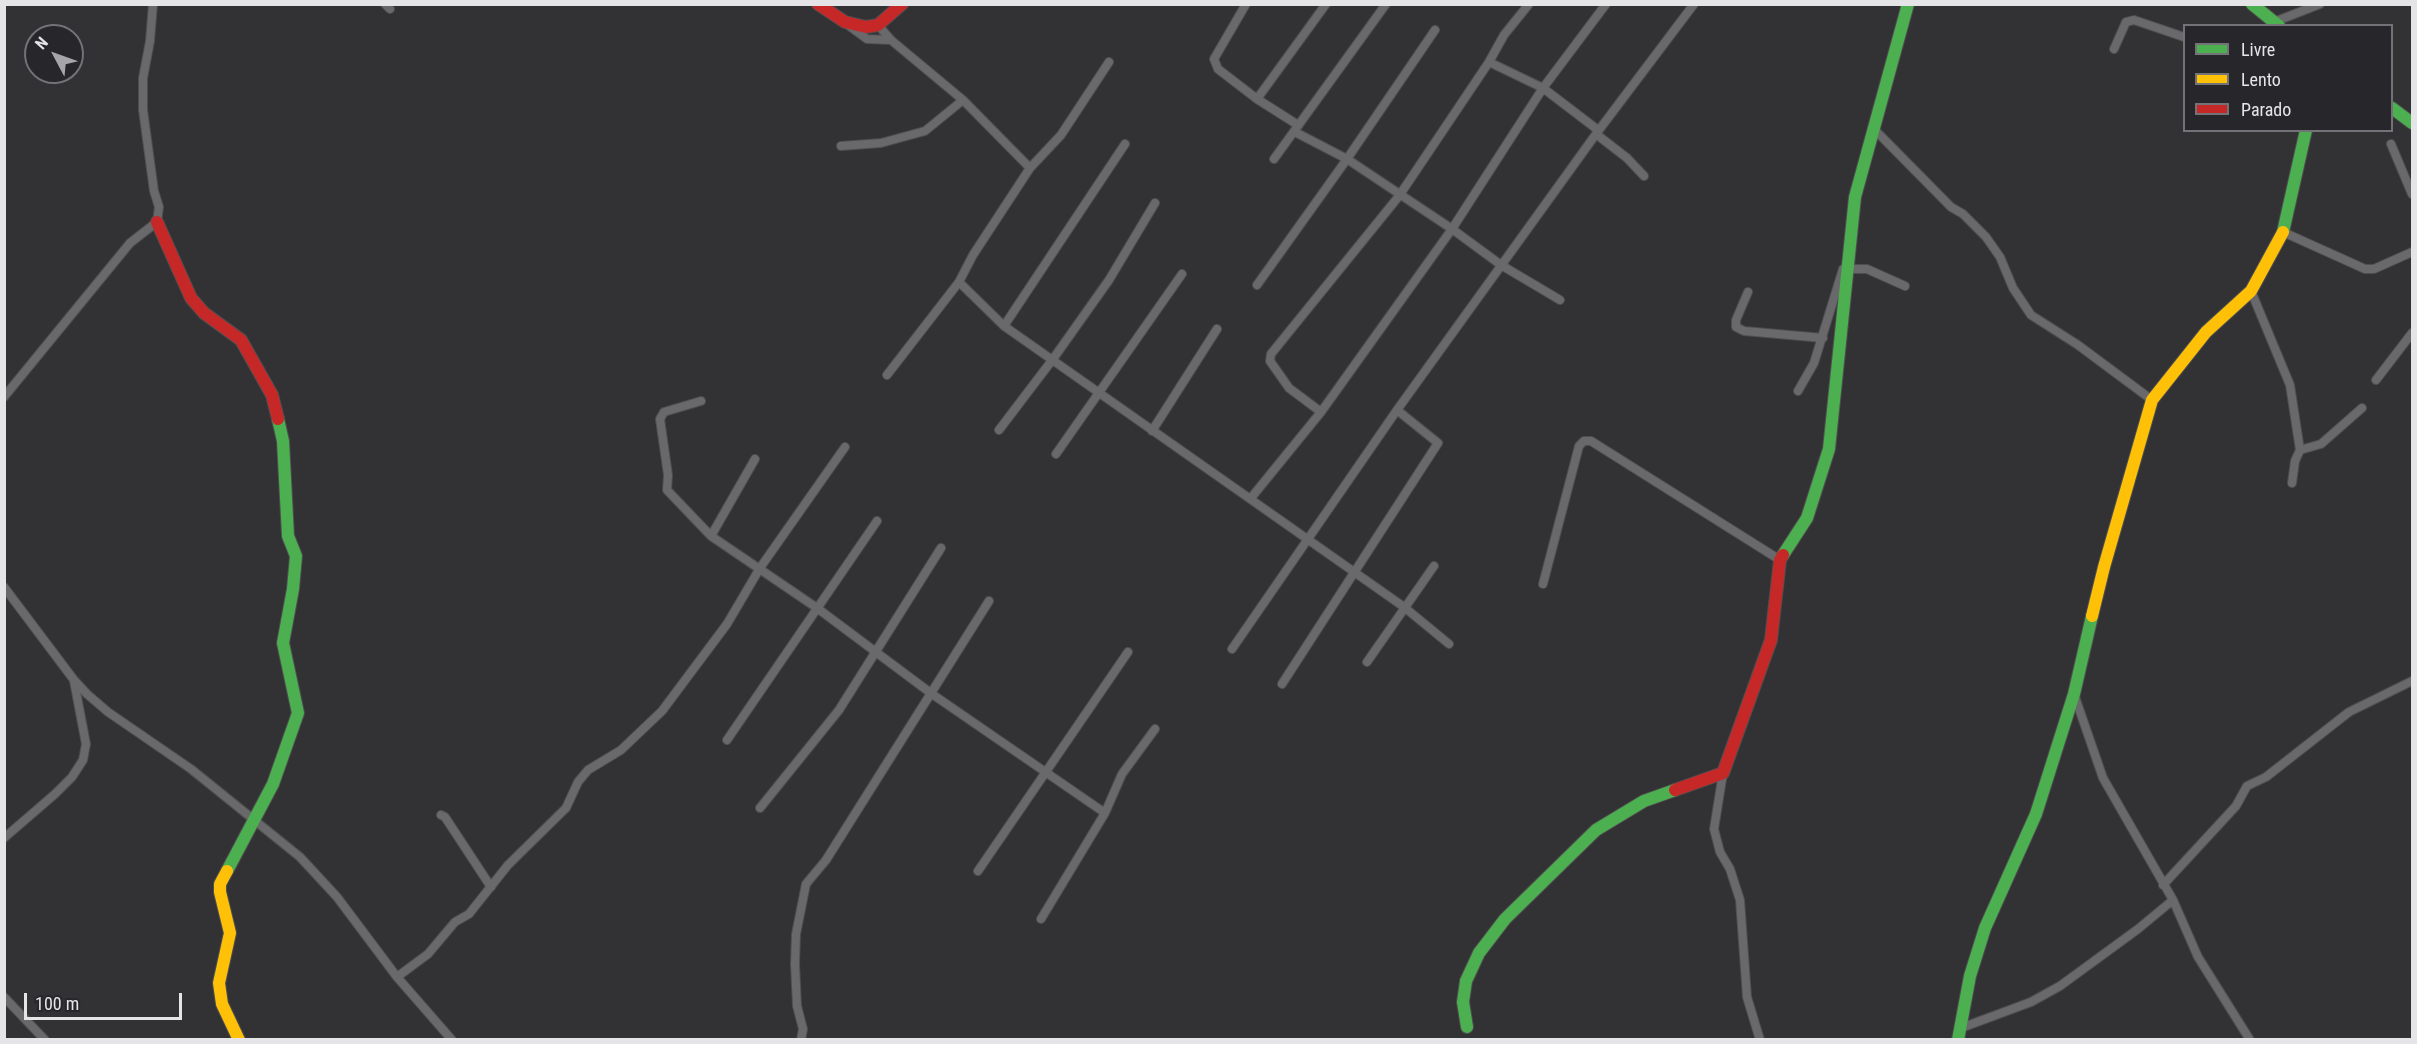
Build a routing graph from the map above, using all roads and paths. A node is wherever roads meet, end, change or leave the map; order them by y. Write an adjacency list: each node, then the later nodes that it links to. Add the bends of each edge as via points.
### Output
1 (153, 4): 41 (street, via 143,110 159,207)
2 (818, 4): 13 (street)
3 (902, 4): 15 (street)
4 (1246, 4): 23 (street, via 1214,60 1218,69)
5 (1326, 4): 23 (street)
6 (1386, 4): 28 (street)
7 (1529, 4): 21 (street)
8 (1606, 4): 22 (street)
9 (1694, 4): 29 (street)
10 (1908, 4): 27 (street)
11 (2252, 4): 14 (street)
12 (2320, 4): 14 (street)
13 (845, 22): 15 (street, via 866,27); 18 (street, via 867,39)
14 (2277, 24)
15 (878, 25): 18 (street)
16 (1435, 30): 35 (street)
17 (2183, 37): 19 (street, via 2134,20 2126,22)
18 (891, 40): 24 (street)
19 (2114, 49)
20 (1109, 62): 36 (street, via 1061,135)
21 (1489, 62): 22 (street); 39 (street)
22 (1543, 88): 29 (street); 42 (street)
23 (1257, 99): 28 (street)
24 (963, 100): 33 (street, via 925,131 881,143); 36 (street)
25 (2393, 109): 26 (street)
26 (2412, 123)
27 (1873, 128): 46 (street, via 1855,197); 64 (street, via 1986,237 2031,315)
28 (1297, 129): 34 (street); 35 (street)
29 (1597, 132): 37 (street); 45 (street)
30 (2306, 132): 43 (street)
31 (1125, 144): 54 (street)
32 (2391, 144): 38 (street)
33 (841, 146)
34 (1274, 159)
35 (1347, 159): 39 (street); 49 (street)
36 (1030, 168): 48 (street)
37 (1644, 176)
38 (2412, 194)
39 (1399, 196): 42 (street); 68 (street, via 1271,354 1270,361 1289,388)
40 (1155, 204): 58 (street)
41 (157, 222): 63 (street, via 130,243); 107 (street, via 191,298 204,313 241,340 251,355 272,395 283,441 288,536 296,556 283,643 298,713 281,765)
42 (1452, 229): 45 (street); 68 (street)
43 (2283, 232): 44 (street, via 2365,269 2374,269); 51 (street)
44 (2412, 252)
45 (1501, 265): 53 (street); 67 (street)
46 (1847, 268): 50 (street, via 1867,269); 57 (street, via 1840,273); 81 (street, via 1829,449 1806,518)
47 (1182, 274): 62 (street)
48 (959, 282): 54 (street); 59 (street)
49 (1257, 285)
50 (1905, 286)
51 (2251, 291): 64 (street, via 2206,332); 72 (street, via 2290,385)
52 (1748, 292): 57 (street, via 1736,327)
53 (1560, 300)
54 (1004, 326): 58 (street)
55 (1217, 329): 70 (street)
56 (2412, 333): 60 (street)
57 (1823, 338): 61 (street, via 1808,377)
58 (1053, 359): 62 (street); 69 (street)
59 (887, 375)
60 (2376, 380)
61 (1798, 391)
62 (1099, 393): 70 (street); 73 (street)
63 (4, 397)
64 (2152, 400): 99 (street, via 2104,567)
65 (702, 401): 78 (street, via 664,412 660,419 667,490)
66 (2362, 408): 72 (street, via 2321,444)
67 (1397, 410): 79 (street); 84 (street, via 1438,443)
68 (1321, 412): 76 (street)
69 (999, 430)
70 (1152, 431): 76 (street)
71 (845, 447): 83 (street)
72 (2300, 450): 75 (street)
73 (1056, 454)
74 (755, 459): 78 (street)
75 (2292, 483)
76 (1251, 498): 79 (street)
77 (877, 522): 89 (street)
78 (711, 536): 83 (street)
79 (1308, 541): 84 (street); 91 (street)
80 (941, 548): 92 (street)
81 (1780, 560): 85 (street, via 1591,441 1584,441 1579,446); 103 (street, via 1771,640)
82 (1434, 566): 88 (street)
83 (760, 568): 89 (street); 111 (street, via 727,624 662,711 621,750 588,771 566,808 508,865)
84 (1355, 573): 88 (street); 97 (street)
85 (1543, 584)
86 (4, 587): 95 (street)
87 (989, 601): 98 (street)
88 (1404, 607): 90 (street); 94 (street)
89 (817, 608): 92 (street); 101 (street)
90 (1449, 644)
91 (1232, 649)
92 (877, 652): 98 (street); 104 (street, via 838,710)
93 (1128, 652): 102 (street)
94 (1367, 662)
95 (74, 680): 107 (street, via 108,712 191,769); 108 (street, via 87,744 82,760 61,789)
96 (2412, 681): 110 (street, via 2349,712 2266,777 2247,786 2236,806)
97 (1282, 684)
98 (932, 694): 102 (street); 121 (street, via 806,884 796,934 795,964)
99 (2074, 694): 110 (street, via 2103,778); 117 (street, via 2036,813 1985,928 1970,976)
100 (1155, 729): 105 (street, via 1122,774)
101 (727, 740)
102 (1045, 772): 105 (street); 109 (street)
103 (1723, 773): 116 (street, via 1644,801 1596,830 1541,883 1505,919 1479,953 1466,981 1463,1002); 122 (street, via 1714,829 1740,900 1747,997)
104 (760, 808)
105 (1105, 813): 113 (street)
106 (441, 815): 111 (street)
107 (255, 821): 114 (street, via 300,857 337,897); 119 (street, via 220,884 230,933 220,993)
108 (4, 838)
109 (978, 871)
110 (2163, 885): 112 (street)
111 (492, 887): 114 (street, via 428,954)
112 (2173, 900): 117 (street, via 2060,986); 123 (street, via 2198,957)
113 (1041, 919)
114 (397, 977): 120 (street)
115 (4, 997): 118 (street)
116 (1467, 1027)
117 (1959, 1034)
118 (45, 1040)
119 (239, 1040)
120 (452, 1040)
121 (801, 1040)
122 (1760, 1040)
123 (2250, 1040)

